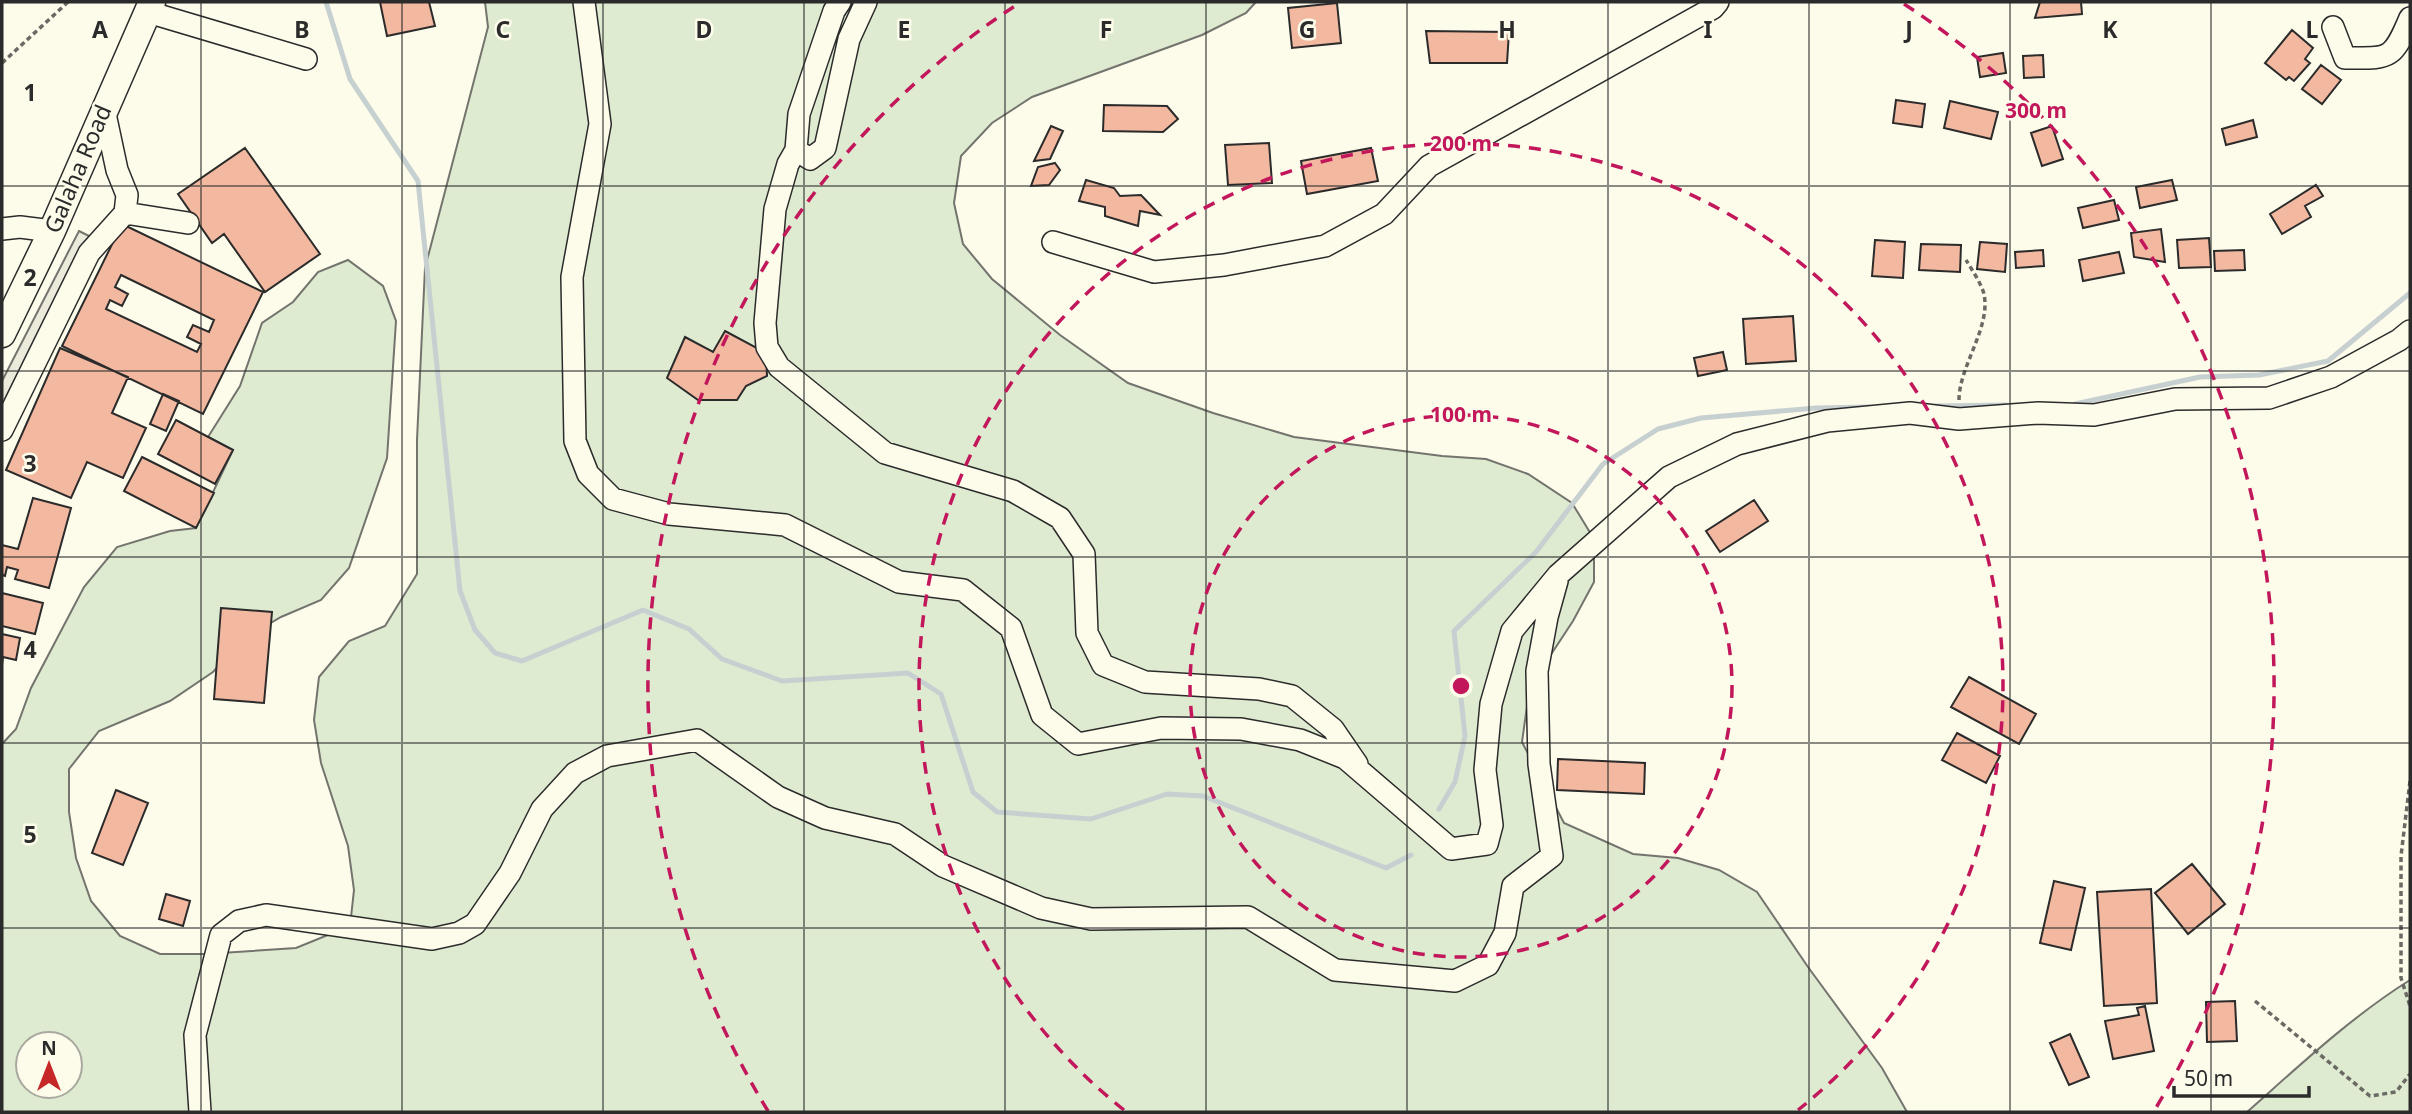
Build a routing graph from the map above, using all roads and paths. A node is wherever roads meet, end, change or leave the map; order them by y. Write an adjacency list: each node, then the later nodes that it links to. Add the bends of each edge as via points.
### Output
1 (68, 2): 10 (path)
2 (584, 2): 24 (street, via 600,124 572,277 575,442 588,474 613,499 668,514 785,525 899,582 963,590 1011,628 1042,715 1078,744 1161,728 1241,729 1300,740 1345,758)
3 (839, 2): 12 (street, via 799,114)
4 (866, 2): 12 (street, via 849,39 825,148 810,159)
5 (1718, 2): 17 (street, via 1429,166 1384,214 1325,246 1224,265 1154,272)
6 (150, 7): 9 (street); 11 (main road, Galaha Road)
7 (2410, 18): 8 (street, via 2398,45 2382,58 2344,58)
8 (2333, 27)
9 (306, 59)
10 (2, 63)
11 (104, 109): 13 (street, via 127,195); 16 (main road, Galaha Road)
12 (796, 150): 24 (street, via 775,209 765,323 767,347 779,366 885,453 1013,491 1060,518 1084,554 1087,633 1103,665 1145,682 1259,689 1292,696 1333,729)
13 (125, 213): 14 (street); 22 (street, via 89,253)
14 (188, 223)
15 (2, 229): 16 (street)
16 (52, 231): 20 (main road, Galaha Road)
17 (1053, 242)
18 (1966, 260): 21 (path, via 1984,294 1983,319)
19 (2410, 331): 23 (street, via 2331,377 2269,398 2175,399 2094,415 2038,413 1959,419 1910,413 1827,421 1737,444 1670,477)
20 (2, 334)
21 (1959, 390)
22 (2, 430)
23 (1558, 575): 24 (street, via 1512,631 1491,704 1485,770 1492,825 1487,844 1451,849); 29 (street, via 1537,671 1539,764 1552,856 1513,886 1505,933 1488,965 1455,981 1335,970 1248,917 1091,919 1041,908 943,866 895,834 825,818 778,797 697,740 607,756 575,773 542,809 510,873 475,924 459,933 432,940 266,915 239,921 221,935 195,1035)
24 (1365, 776)
25 (2410, 781): 27 (path, via 2400,856 2401,978)
26 (2255, 1001): 28 (path, via 2370,1096 2396,1091)
27 (2410, 1006)
28 (2410, 1074)
29 (200, 1112)

